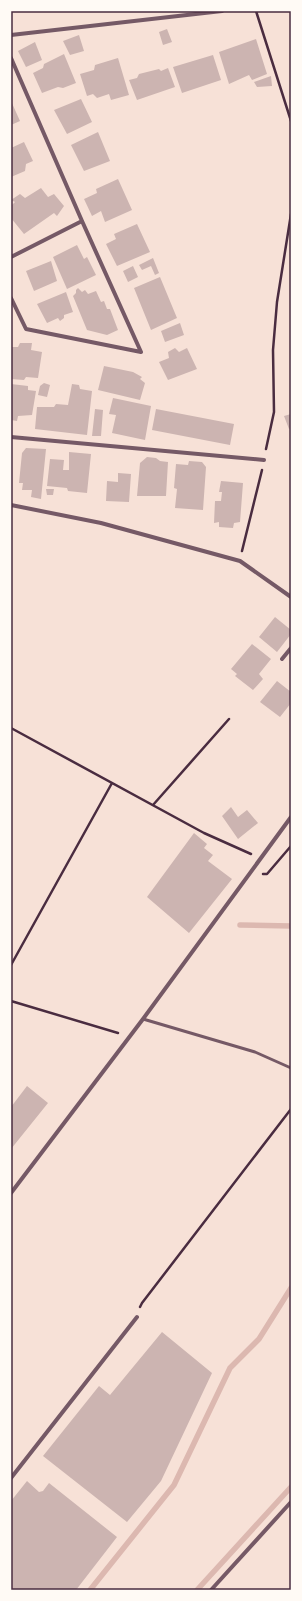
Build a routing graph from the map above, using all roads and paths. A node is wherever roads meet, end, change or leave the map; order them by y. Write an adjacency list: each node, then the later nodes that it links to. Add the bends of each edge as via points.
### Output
1 (222, 11): 3 (street)
2 (256, 11): 6 (path)
3 (213, 12): 4 (street)
4 (11, 35)
5 (11, 58): 8 (street)
6 (291, 121)
7 (291, 214): 12 (path, via 277,302 273,350 274,412)
8 (82, 221): 9 (street); 10 (street, via 142,352 26,329)
9 (11, 257)
10 (11, 298)
11 (11, 437): 12 (street)
12 (264, 460): 14 (path)
13 (11, 505): 14 (street, via 100,523)
14 (240, 561): 15 (street)
15 (291, 597)
16 (291, 648): 17 (street)
17 (282, 659)
18 (229, 718): 21 (path)
19 (11, 728): 20 (path)
20 (112, 783): 21 (path); 24 (path)
21 (153, 805): 23 (path, via 204,833)
22 (291, 817): 23 (street)
23 (261, 858): 26 (street)
24 (11, 965)
25 (11, 1001): 27 (path)
26 (143, 1019): 27 (street); 28 (lane, via 255,1052)
27 (130, 1036): 30 (street)
28 (291, 1068)
29 (291, 1109): 31 (path, via 142,1303)
30 (11, 1192)
31 (137, 1317): 32 (street)
32 (11, 1478)
33 (291, 1502): 34 (street)
34 (211, 1590)

